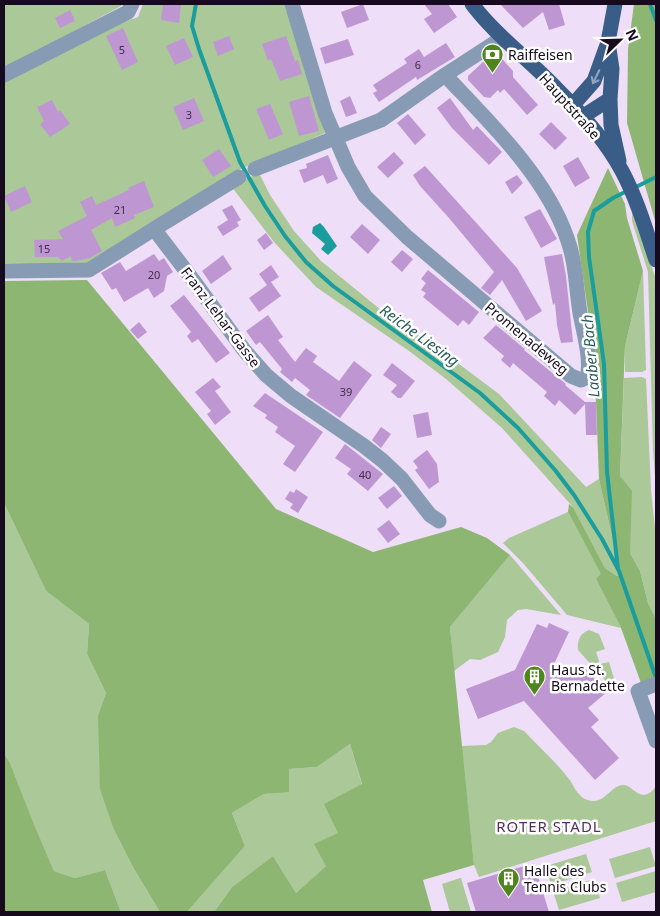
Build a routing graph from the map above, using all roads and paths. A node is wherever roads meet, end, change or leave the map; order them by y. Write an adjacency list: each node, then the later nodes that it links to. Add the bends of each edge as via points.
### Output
1 (132, 4): 7 (street, via 128,12)
2 (292, 4): 11 (street, Promenadeweg)
3 (472, 4): 5 (main road, Hauptstraße)
4 (615, 4): 6 (main road)
5 (502, 38): 8 (street); 10 (main road, Hauptstraße)
6 (608, 42): 9 (main road, via 612,69); 10 (main road, one-way to 10, via 594,81)
7 (4, 75)
8 (445, 75): 11 (street, via 381,120); 11 (street, Promenadeweg, via 499,132 534,178 560,220 573,260 587,354 587,377 581,380 571,376 386,219 356,183)
9 (610, 99): 10 (main road); 13 (main road, via 611,125)
10 (577, 111): 13 (main road, Hauptstraße)
11 (335, 137): 12 (street)
12 (255, 170)
13 (622, 171): 16 (main road)
14 (239, 176): 15 (street)
15 (154, 229): 17 (street, via 89,270); 18 (street, Franz Lehar-Gasse, via 266,375 383,461)
16 (656, 260)
17 (4, 271)
18 (439, 521)
19 (650, 687): 20 (street, via 638,691)
20 (656, 742)

